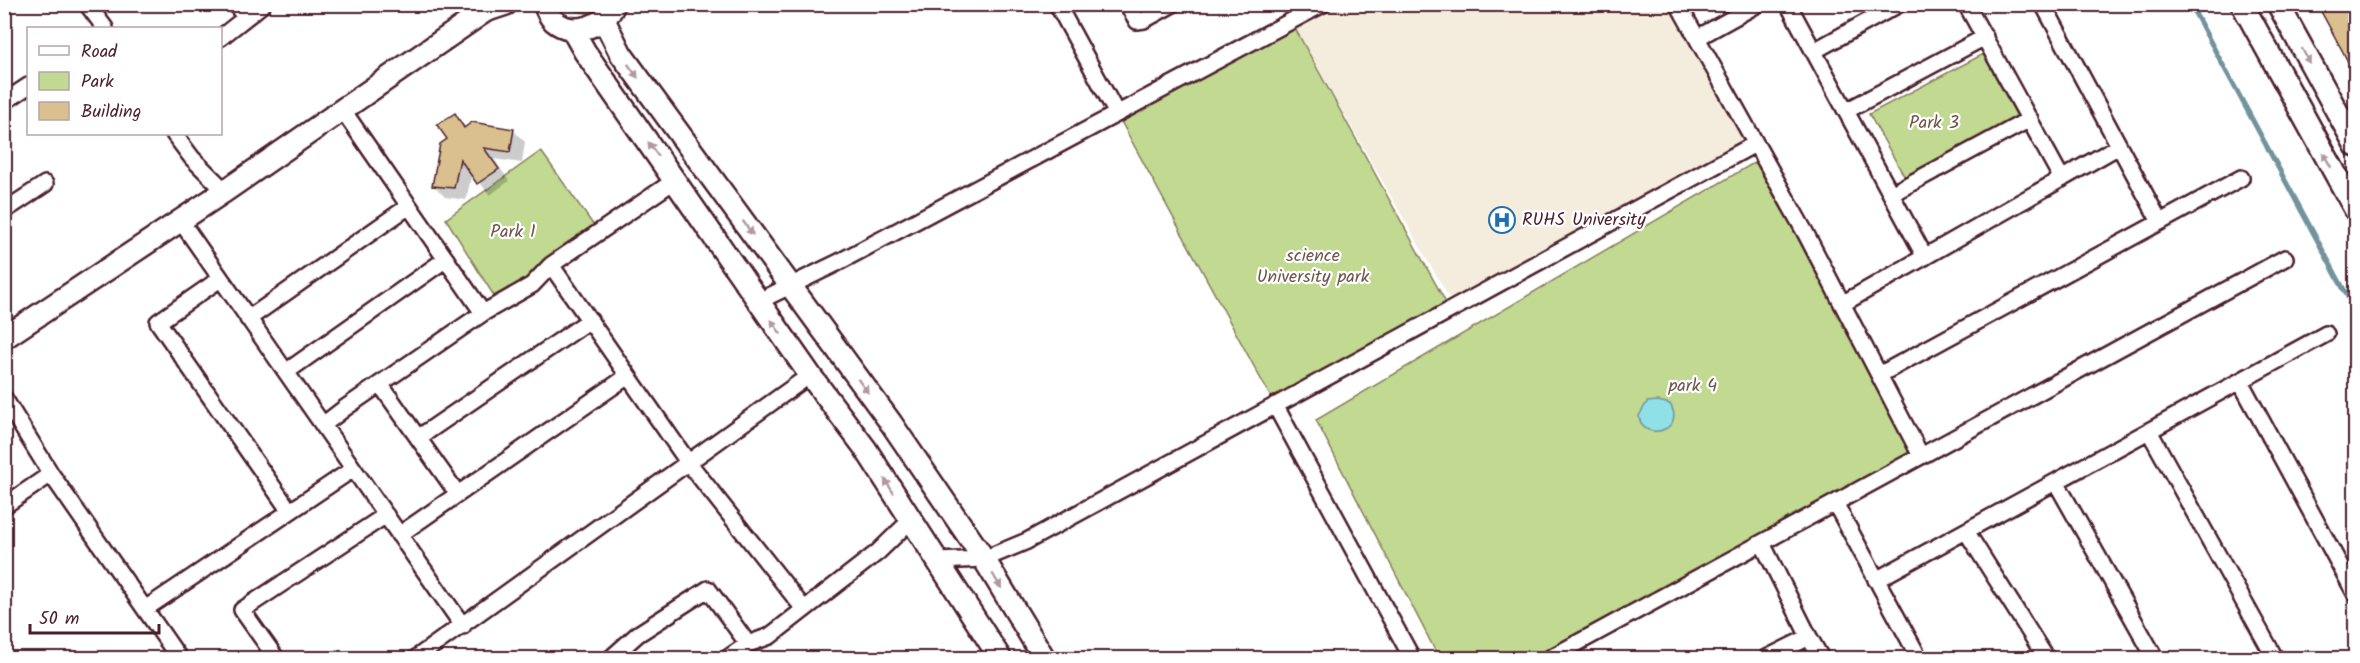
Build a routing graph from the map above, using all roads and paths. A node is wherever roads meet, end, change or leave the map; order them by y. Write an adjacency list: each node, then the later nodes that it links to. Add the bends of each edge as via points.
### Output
1 (87, 4): 22 (street)
2 (236, 4): 21 (street)
3 (263, 4): 21 (street)
4 (506, 4): 19 (street)
5 (544, 4): 23 (street, via 552,20)
6 (625, 4): 20 (street)
7 (1057, 4): 32 (street)
8 (1127, 4): 9 (street, via 1137,21)
9 (1173, 4)
10 (1323, 4): 32 (street)
11 (1678, 4): 26 (street)
12 (1758, 4): 26 (street)
13 (1788, 4): 27 (street)
14 (1899, 4): 27 (street)
15 (1966, 4): 25 (street)
16 (2043, 4): 36 (street)
17 (2242, 4): 46 (street, one-way to 17)
18 (2278, 4): 37 (street, one-way to 37)
19 (489, 8): 30 (street)
20 (609, 12): 23 (street, via 581,30); 54 (street, one-way to 54, via 621,54)
21 (245, 18): 24 (street)
22 (104, 27)
23 (572, 29): 40 (street, one-way to 23)
24 (222, 36)
25 (1984, 37): 31 (street); 33 (street)
26 (1697, 38): 35 (street)
27 (1814, 51): 31 (street)
28 (27, 87): 29 (street)
29 (4, 102)
30 (342, 109): 42 (street); 44 (street)
31 (1846, 111): 43 (street)
32 (1117, 114): 54 (street)
33 (2030, 119): 39 (street); 43 (street)
34 (175, 135): 42 (street)
35 (1755, 144): 56 (street); 69 (street)
36 (2120, 146): 39 (street); 48 (street)
37 (2355, 146)
38 (2241, 178): 48 (street)
39 (2062, 179): 49 (street)
40 (674, 180): 52 (street); 55 (street)
41 (45, 184): 45 (street)
42 (225, 191): 47 (street)
43 (1891, 194): 49 (street)
44 (409, 206): 51 (street); 58 (street)
45 (4, 211)
46 (2355, 211)
47 (180, 220): 53 (street); 61 (street)
48 (2160, 222): 64 (street)
49 (1925, 257): 56 (street)
50 (2284, 258): 73 (street)
51 (446, 259): 57 (street); 62 (street)
52 (551, 265): 57 (street, via 532,285); 59 (street)
53 (220, 279): 58 (street); 81 (street, via 158,322)
54 (789, 285): 55 (street); 87 (street, one-way to 87, via 891,423)
55 (759, 301): 63 (street, one-way to 55)
56 (1842, 304): 64 (street)
57 (483, 313): 67 (street)
58 (248, 319): 62 (street)
59 (590, 320): 65 (street); 72 (street)
60 (2326, 334): 66 (street)
61 (4, 338)
62 (285, 372): 70 (street)
63 (810, 375): 74 (street); 83 (street, one-way to 63, via 865,448)
64 (1879, 375): 73 (street)
65 (628, 376): 74 (street); 78 (street)
66 (2240, 381): 71 (street); 90 (street)
67 (380, 384): 70 (street); 72 (street)
68 (4, 398): 76 (street)
69 (1275, 405): 87 (street, via 1027,541); 103 (street)
70 (323, 426): 75 (street)
71 (2149, 431): 77 (street); 110 (street)
72 (418, 438): 78 (street)
73 (1921, 456): 79 (street)
74 (688, 462): 92 (street); 93 (street)
75 (353, 469): 81 (street); 82 (street)
76 (51, 474): 80 (street); 91 (street)
77 (2056, 482): 84 (street); 109 (street)
78 (456, 493): 85 (street)
79 (1835, 503): 86 (street); 89 (street)
80 (4, 506)
81 (289, 510): 91 (street)
82 (386, 515): 85 (street); 97 (street, via 242,610)
83 (911, 520): 88 (street); 92 (street, via 878,552)
84 (1966, 531): 89 (street); 108 (street)
85 (399, 535): 93 (street)
86 (1762, 543): 94 (street); 104 (street)
87 (984, 559): 88 (street); 102 (street, one-way to 102)
88 (938, 561): 101 (street)
89 (1876, 580): 107 (street)
90 (2355, 595)
91 (145, 609): 96 (street)
92 (804, 609): 95 (street, via 770,636)
93 (463, 626): 98 (street)
94 (1809, 637): 105 (street); 106 (street)
95 (748, 644): 99 (street, via 708,588 638,634); 100 (street)
96 (178, 658)
97 (276, 658)
98 (416, 658)
99 (611, 658)
100 (728, 658)
101 (1000, 658)
102 (1044, 658)
103 (1412, 658)
104 (1550, 658)
105 (1767, 658)
106 (1821, 658)
107 (1919, 658)
108 (2046, 658)
109 (2155, 658)
110 (2275, 658)

